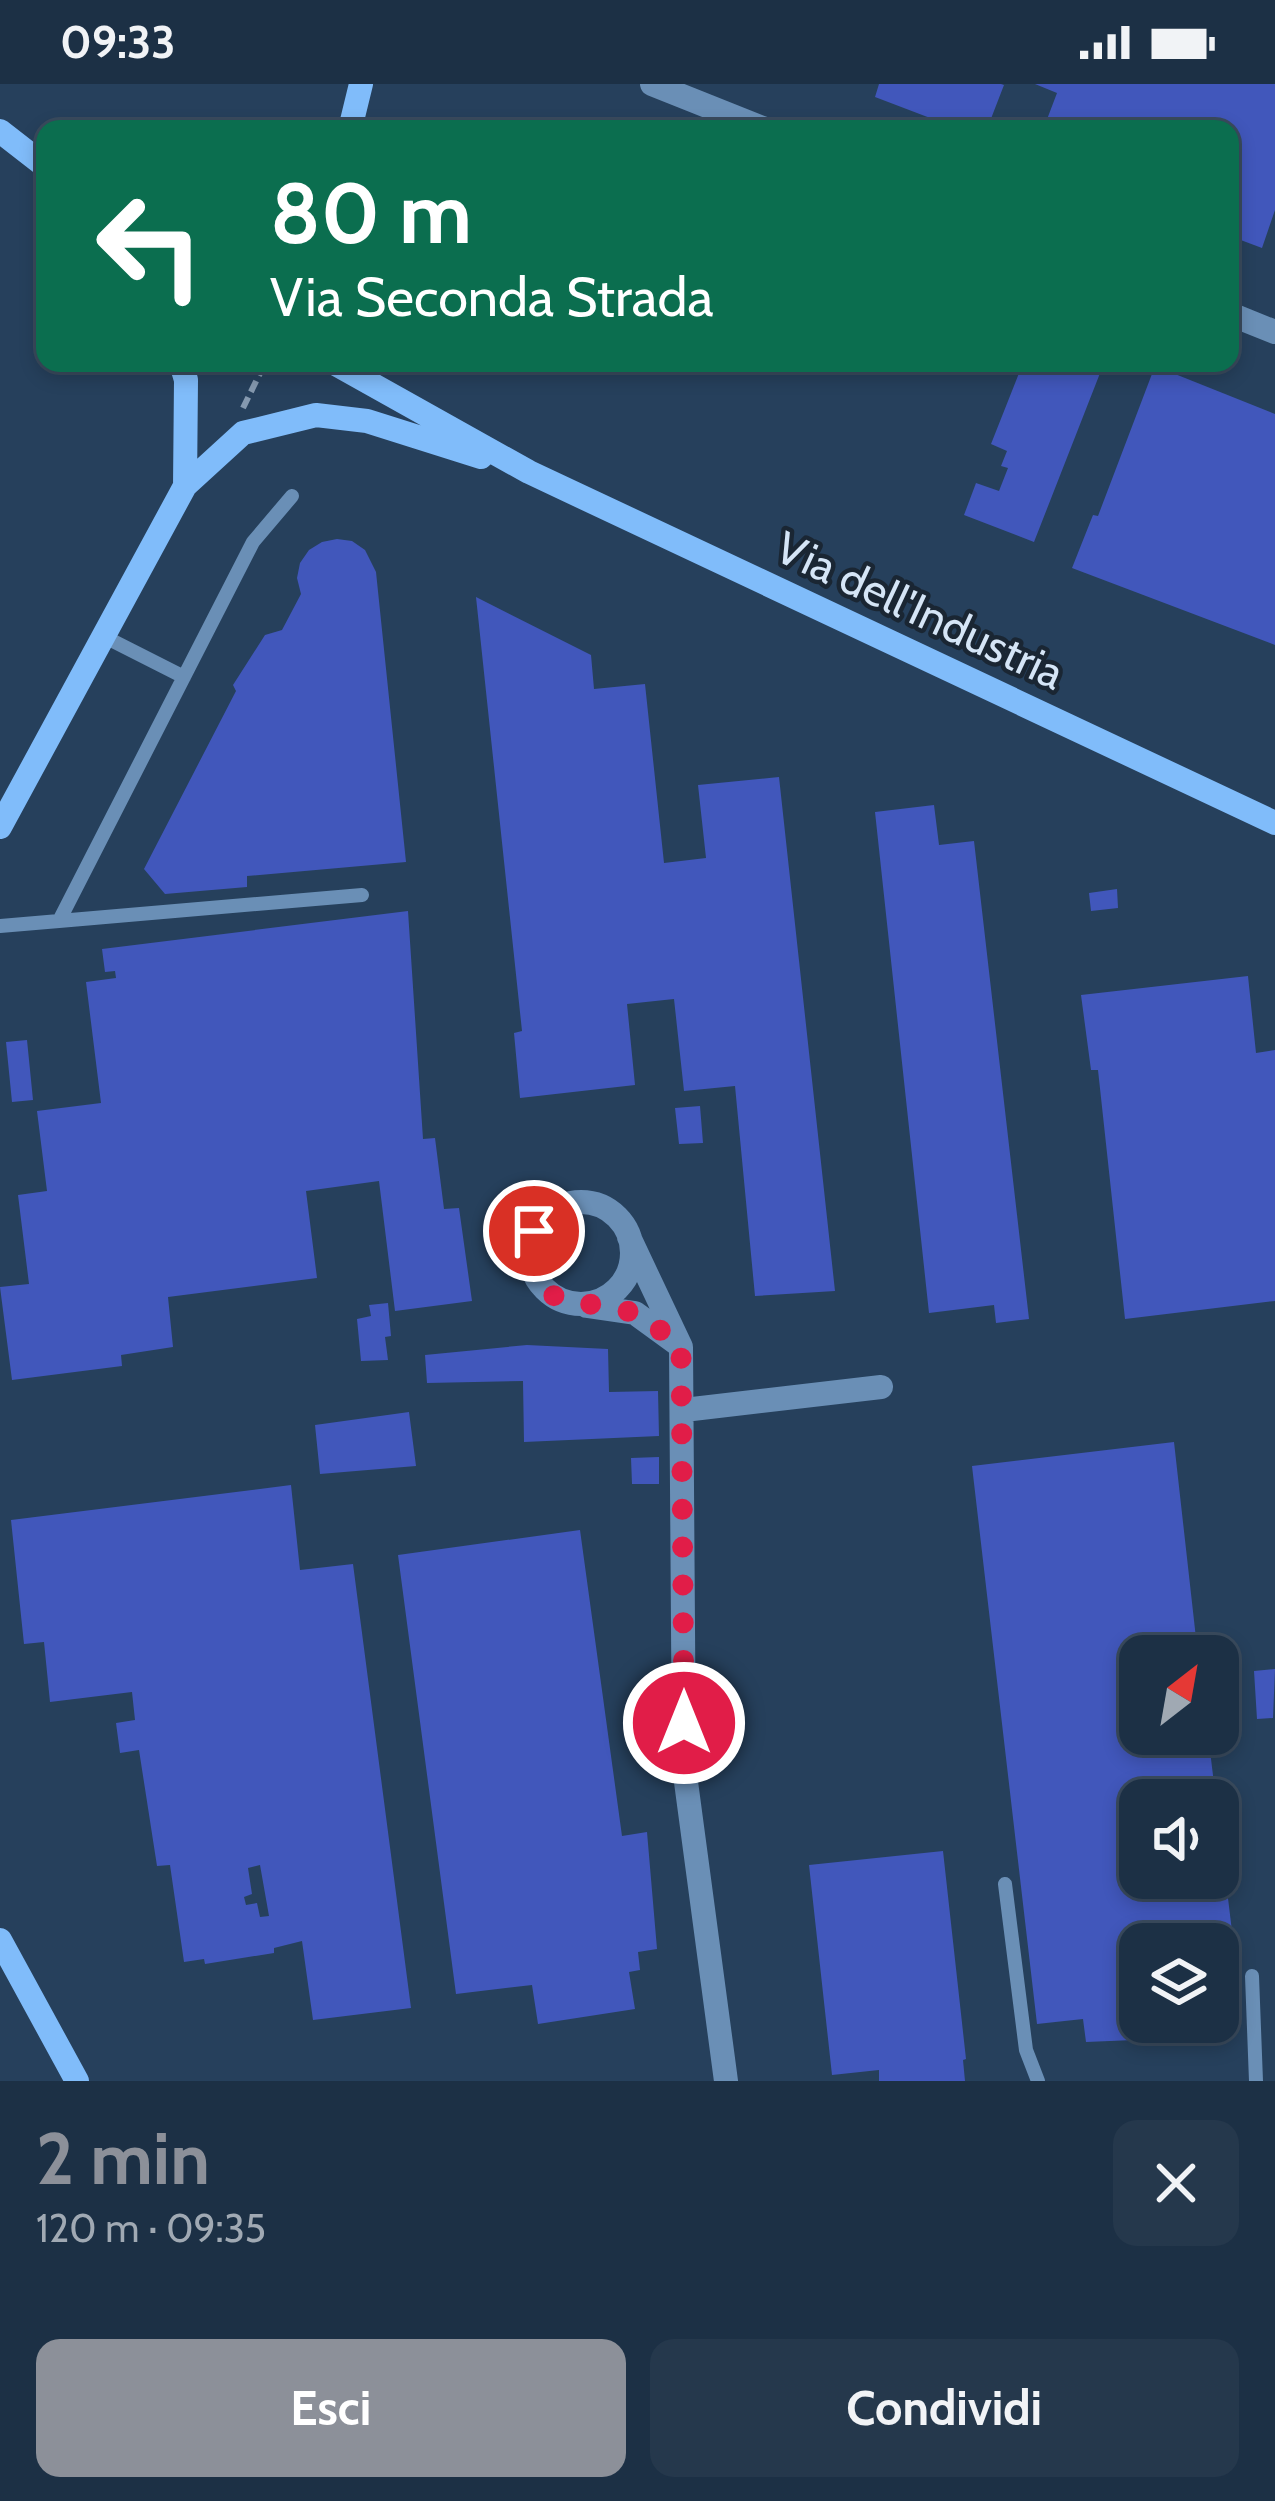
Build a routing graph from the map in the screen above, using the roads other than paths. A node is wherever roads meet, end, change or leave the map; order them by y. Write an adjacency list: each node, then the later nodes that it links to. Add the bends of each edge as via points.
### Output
1 (652, 84): 2 (street)
2 (742, 120)
3 (0, 131): 4 (main road)
4 (36, 159)
5 (1239, 318): 6 (street)
6 (1275, 332)
7 (183, 372): 12 (main road, Via dell'Industria)
8 (351, 372): 10 (main road, Via dell'Industria)
9 (368, 372): 10 (main road)
10 (378, 386): 11 (main road, Via dell'Industria)
11 (529, 472): 12 (main road, Via dell'Industria, via 367,421 316,415 243,434); 16 (main road, Via dell'Industria)
12 (185, 486): 14 (main road, Via dell'Industria)
13 (292, 496): 15 (lane, via 253,542)
14 (105, 637): 15 (lane); 17 (main road, Via dell'Industria)
15 (184, 677): 19 (lane)
16 (1275, 824)
17 (0, 827)
18 (362, 896): 19 (lane)
19 (59, 921): 20 (lane)
20 (0, 926)
21 (629, 1237): 22 (street, via 632,1255 619,1286); 22 (street, via 592,1203 544,1218 530,1263 546,1291); 23 (street)
22 (575, 1304): 23 (street, via 635,1313)
23 (681, 1347): 25 (street)
24 (880, 1387): 25 (street)
25 (684, 1411): 30 (street, via 684,1767)
26 (1005, 1884): 31 (lane)
27 (0, 1940): 29 (main road)
28 (1252, 1976): 32 (lane)
29 (77, 2081)
30 (726, 2081)
31 (1037, 2081)
32 (1256, 2081)

